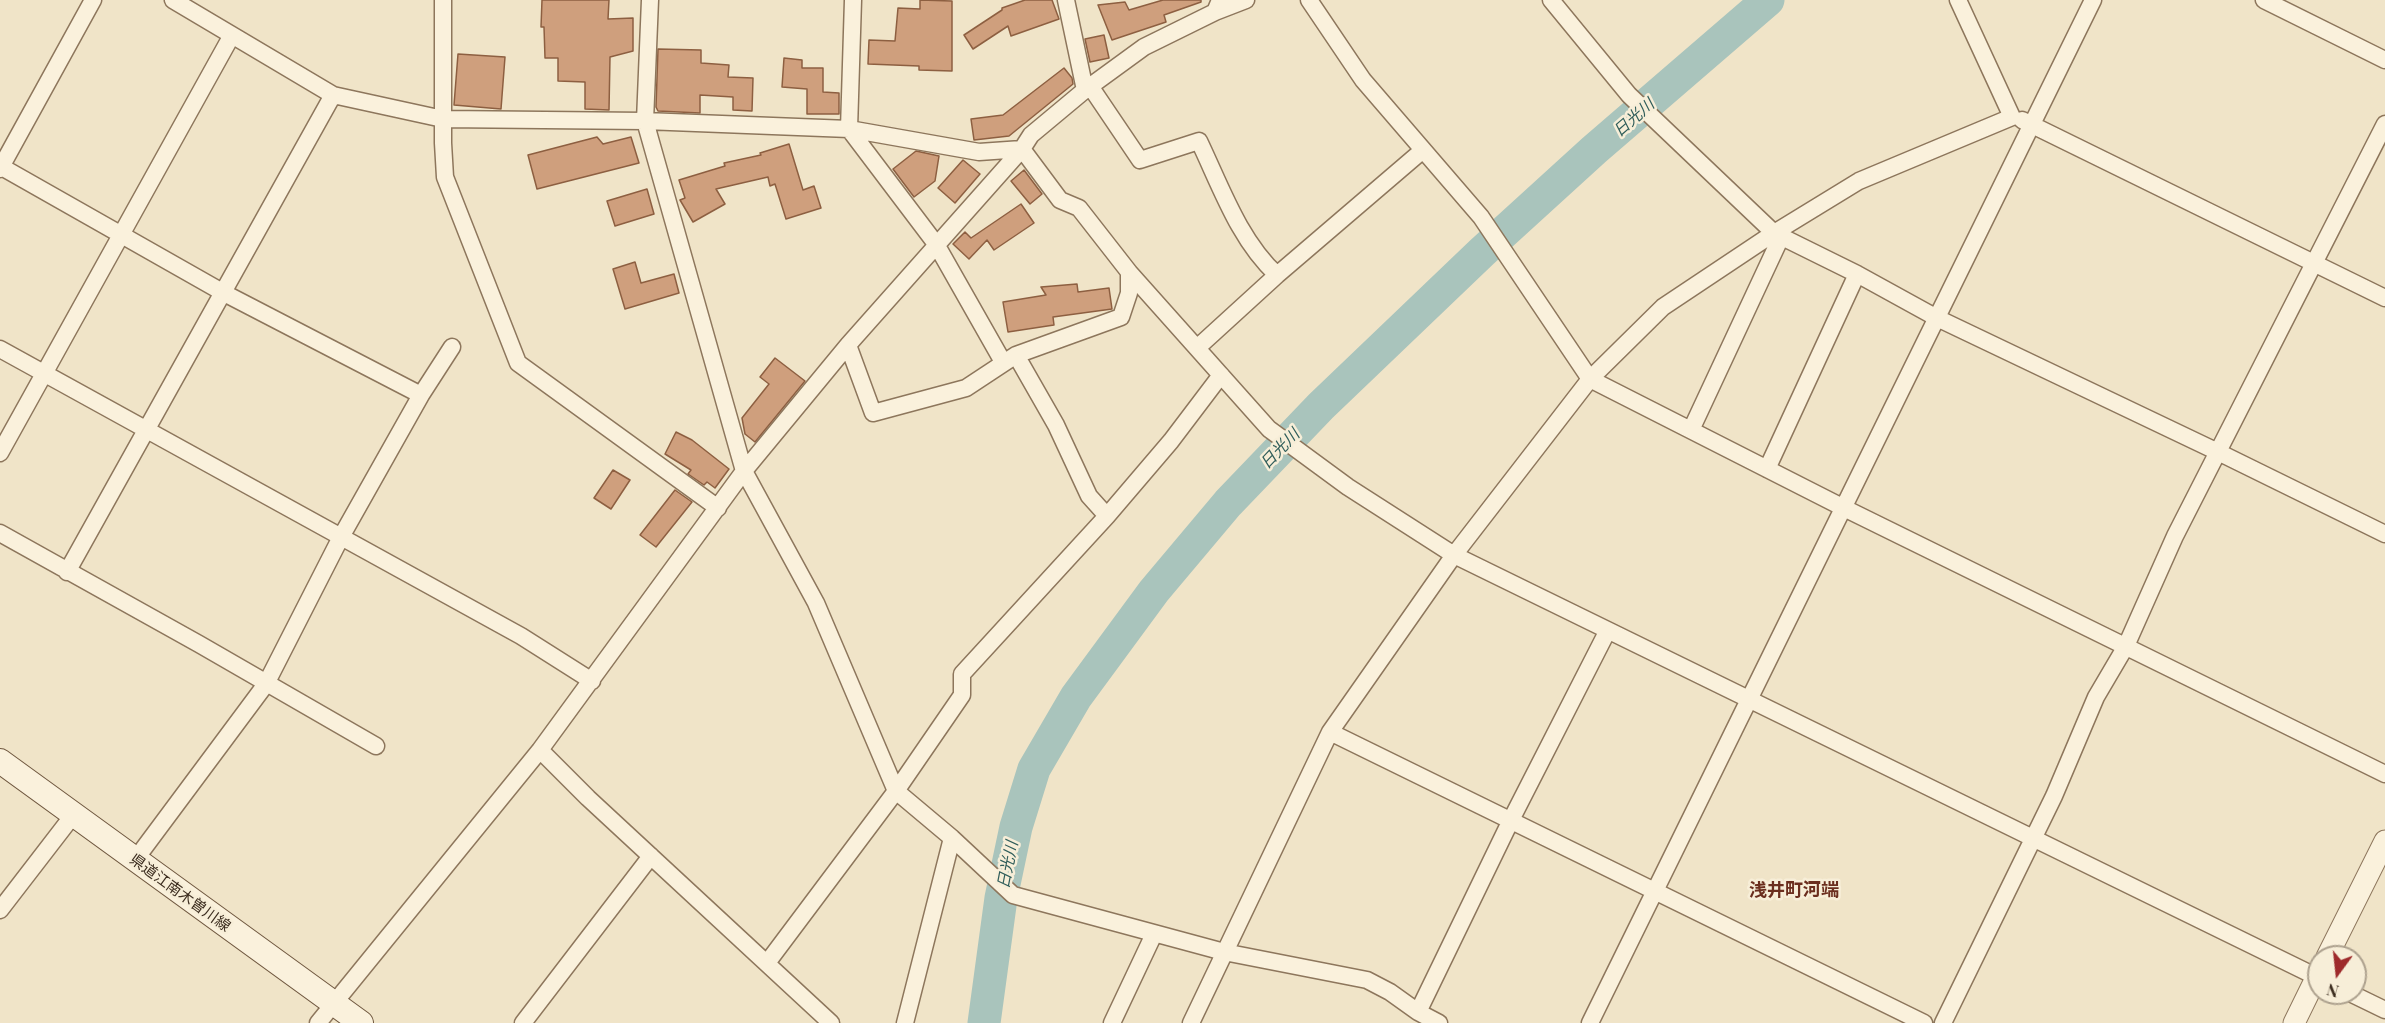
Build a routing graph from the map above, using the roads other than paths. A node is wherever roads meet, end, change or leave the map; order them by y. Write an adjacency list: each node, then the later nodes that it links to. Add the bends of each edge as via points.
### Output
1 (93, 0): 26 (street)
2 (173, 0): 14 (street)
3 (443, 0): 19 (street)
4 (650, 0): 20 (street)
5 (853, 0): 23 (street)
6 (1066, 0): 16 (street)
7 (1246, 0): 13 (street)
8 (1309, 0): 25 (street, via 1363,80)
9 (1551, 0): 28 (street, via 1629,95)
10 (1958, 0): 18 (street)
11 (2094, 0): 21 (street)
12 (2264, 0): 15 (street)
13 (1217, 6): 16 (street, via 1144,47)
14 (232, 35): 17 (street); 27 (street)
15 (2385, 60)
16 (1087, 88): 24 (street, via 1031,135); 33 (street, via 1140,160 1199,141 1235,217 1263,262)
17 (333, 95): 19 (street); 34 (street)
18 (2012, 117): 21 (street); 28 (street, via 1859,181)
19 (443, 119): 20 (street); 52 (street, via 445,177 518,363)
20 (645, 121): 23 (street); 51 (street)
21 (2033, 123): 30 (street); 36 (street)
22 (2385, 124): 30 (street)
23 (849, 129): 24 (street, via 979,152); 29 (street)
24 (1022, 149): 29 (street); 31 (street, via 1060,201 1079,208)
25 (1423, 150): 33 (street); 44 (street, via 1481,217)
26 (0, 167): 27 (street)
27 (122, 235): 34 (street); 42 (street)
28 (1778, 235): 32 (street); 44 (street, via 1663,307); 46 (street)
29 (936, 244): 37 (street); 41 (street)
30 (2316, 263): 35 (street); 48 (street)
31 (1129, 272): 39 (street); 41 (street, via 1129,293 1120,317)
32 (1857, 274): 36 (street); 50 (street)
33 (1277, 275): 39 (street)
34 (224, 293): 45 (street); 47 (street)
35 (2385, 298)
36 (1937, 318): 48 (street); 53 (street)
37 (848, 345): 41 (street, via 873,413 966,388); 51 (street)
38 (452, 347): 45 (street)
39 (1197, 348): 43 (street)
40 (0, 349): 42 (street)
41 (1009, 358): 54 (street, via 1056,425 1089,496)
42 (44, 374): 47 (street); 49 (street)
43 (1221, 375): 54 (street); 58 (street, via 1269,429 1348,488)
44 (1590, 379): 46 (street); 58 (street)
45 (421, 395): 57 (street)
46 (1691, 430): 50 (street)
47 (146, 432): 57 (street); 59 (street)
48 (2218, 452): 56 (street); 61 (street)
49 (0, 453)
50 (1767, 469): 53 (street)
51 (744, 471): 52 (street); 70 (street, via 816,603)
52 (718, 508): 62 (street)
53 (1844, 508): 61 (street); 64 (street)
54 (1107, 516): 70 (street, via 962,674 962,695)
55 (0, 533): 59 (street)
56 (2385, 534)
57 (341, 537): 62 (street, via 521,636); 63 (street)
58 (1454, 555): 60 (street); 65 (street)
59 (67, 572): 63 (street)
60 (1607, 632): 64 (street); 72 (street)
61 (2126, 646): 69 (street); 74 (street, via 2096,698)
62 (592, 681): 67 (street)
63 (266, 684): 66 (street); 77 (street)
64 (1749, 700): 74 (street); 78 (street)
65 (1330, 732): 72 (street); 82 (street)
66 (376, 746)
67 (540, 750): 76 (street); 87 (street)
68 (0, 761): 71 (main road, 県道江南木曽川線)
69 (2385, 774)
70 (896, 791): 73 (street); 83 (street)
71 (74, 814): 77 (main road, 県道江南木曽川線); 79 (street)
72 (1510, 820): 78 (street); 89 (street)
73 (952, 838): 80 (street, via 1013,895); 95 (street)
74 (2033, 839): 84 (street); 100 (street)
75 (2385, 841): 81 (street)
76 (651, 856): 83 (street); 93 (street)
77 (135, 860): 87 (main road, 県道江南木曽川線)
78 (1655, 891): 98 (street); 99 (street)
79 (0, 910)
80 (1154, 934): 82 (street); 96 (street)
81 (2332, 945)
82 (1224, 952): 89 (street, via 1367,980); 90 (street)
83 (767, 963): 94 (street)
84 (2307, 970)
85 (2307, 997): 101 (street)
86 (2367, 1001): 88 (street)
87 (334, 1004): 91 (street); 92 (main road, 県道江南木曽川線)
88 (2385, 1010)
89 (1418, 1012): 97 (street)
90 (1196, 1021)
91 (318, 1023)
92 (362, 1023)
93 (523, 1023)
94 (831, 1023)
95 (905, 1023)
96 (1112, 1023)
97 (1439, 1023)
98 (1590, 1023)
99 (1924, 1023)
100 (1943, 1023)
101 (2294, 1023)

